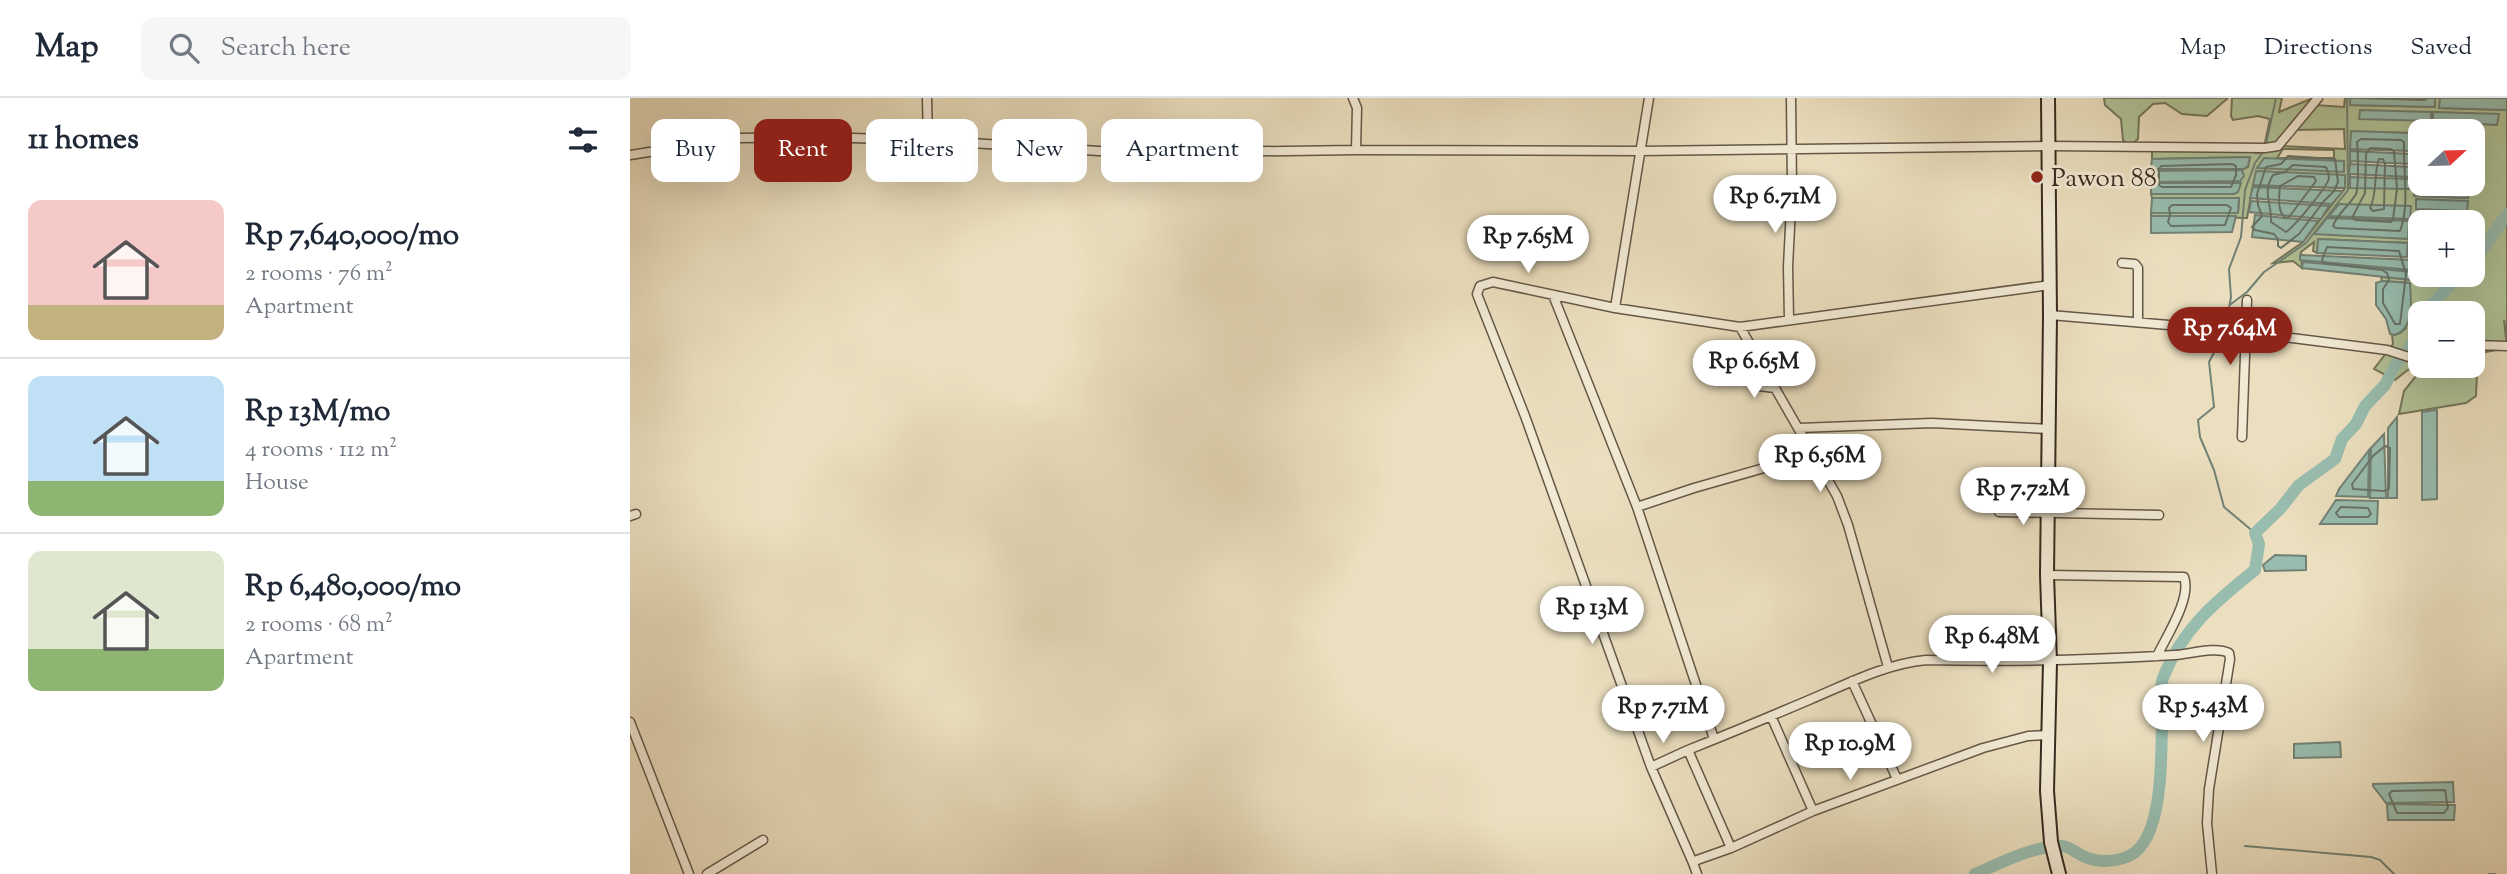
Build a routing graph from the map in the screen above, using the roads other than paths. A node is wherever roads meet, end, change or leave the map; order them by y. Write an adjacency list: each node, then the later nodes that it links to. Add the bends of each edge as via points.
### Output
1 (927, 98): 7 (street)
2 (1353, 98): 12 (street)
3 (1648, 98): 13 (street)
4 (1791, 98): 11 (street)
5 (2049, 98): 10 (street)
6 (2318, 98): 10 (street, via 2279,145 2265,148)
7 (928, 119)
8 (866, 138): 14 (street, via 738,138)
9 (978, 143): 12 (street, via 1130,153)
10 (2050, 146): 11 (street); 16 (street)
11 (1790, 149): 13 (street); 21 (street)
12 (1356, 150): 13 (street)
13 (1640, 151): 19 (street)
14 (630, 155)
15 (2122, 263): 22 (street, via 2138,268)
16 (2050, 285): 20 (street); 21 (street)
17 (1553, 295): 19 (street); 34 (street); 48 (street, via 1493,282 1480,286 1478,294)
18 (2247, 300): 24 (street)
19 (1615, 308): 23 (street)
20 (2050, 315): 22 (street); 31 (street)
21 (1790, 319): 23 (street)
22 (2138, 321): 24 (street)
23 (1740, 327): 29 (street)
24 (2246, 332): 27 (street); 32 (street)
25 (2485, 345): 26 (street)
26 (2507, 346)
27 (2408, 355)
28 (1754, 377): 29 (street, via 1759,386)
29 (1775, 387): 30 (street)
30 (1799, 428): 31 (street, via 1932,423); 33 (street)
31 (2049, 429): 36 (street)
32 (2242, 437)
33 (1814, 454): 34 (street); 41 (street, via 1848,525)
34 (1637, 507): 46 (street)
35 (1999, 512): 36 (street)
36 (2048, 513): 37 (street); 38 (street)
37 (2159, 515)
38 (2047, 575): 39 (street, via 2184,578 2184,599); 40 (street)
39 (2159, 656): 40 (street); 58 (street, via 2229,653 2209,789)
40 (2050, 662): 41 (street, via 1926,660); 45 (street)
41 (1888, 667): 42 (street)
42 (1853, 681): 43 (street); 49 (street)
43 (1771, 716): 46 (street); 50 (street)
44 (630, 722): 54 (street)
45 (2049, 735): 49 (street, via 1983,748); 57 (street, via 2047,791)
46 (1714, 739): 47 (street)
47 (1688, 750): 48 (street); 52 (street)
48 (1651, 767): 53 (street)
49 (1897, 779): 50 (street)
50 (1813, 811): 52 (street)
51 (763, 840): 55 (street)
52 (1731, 848): 53 (street)
53 (1693, 863): 56 (street)
54 (689, 874)
55 (707, 874)
56 (1697, 874)
57 (2059, 874)
58 (2212, 874)

